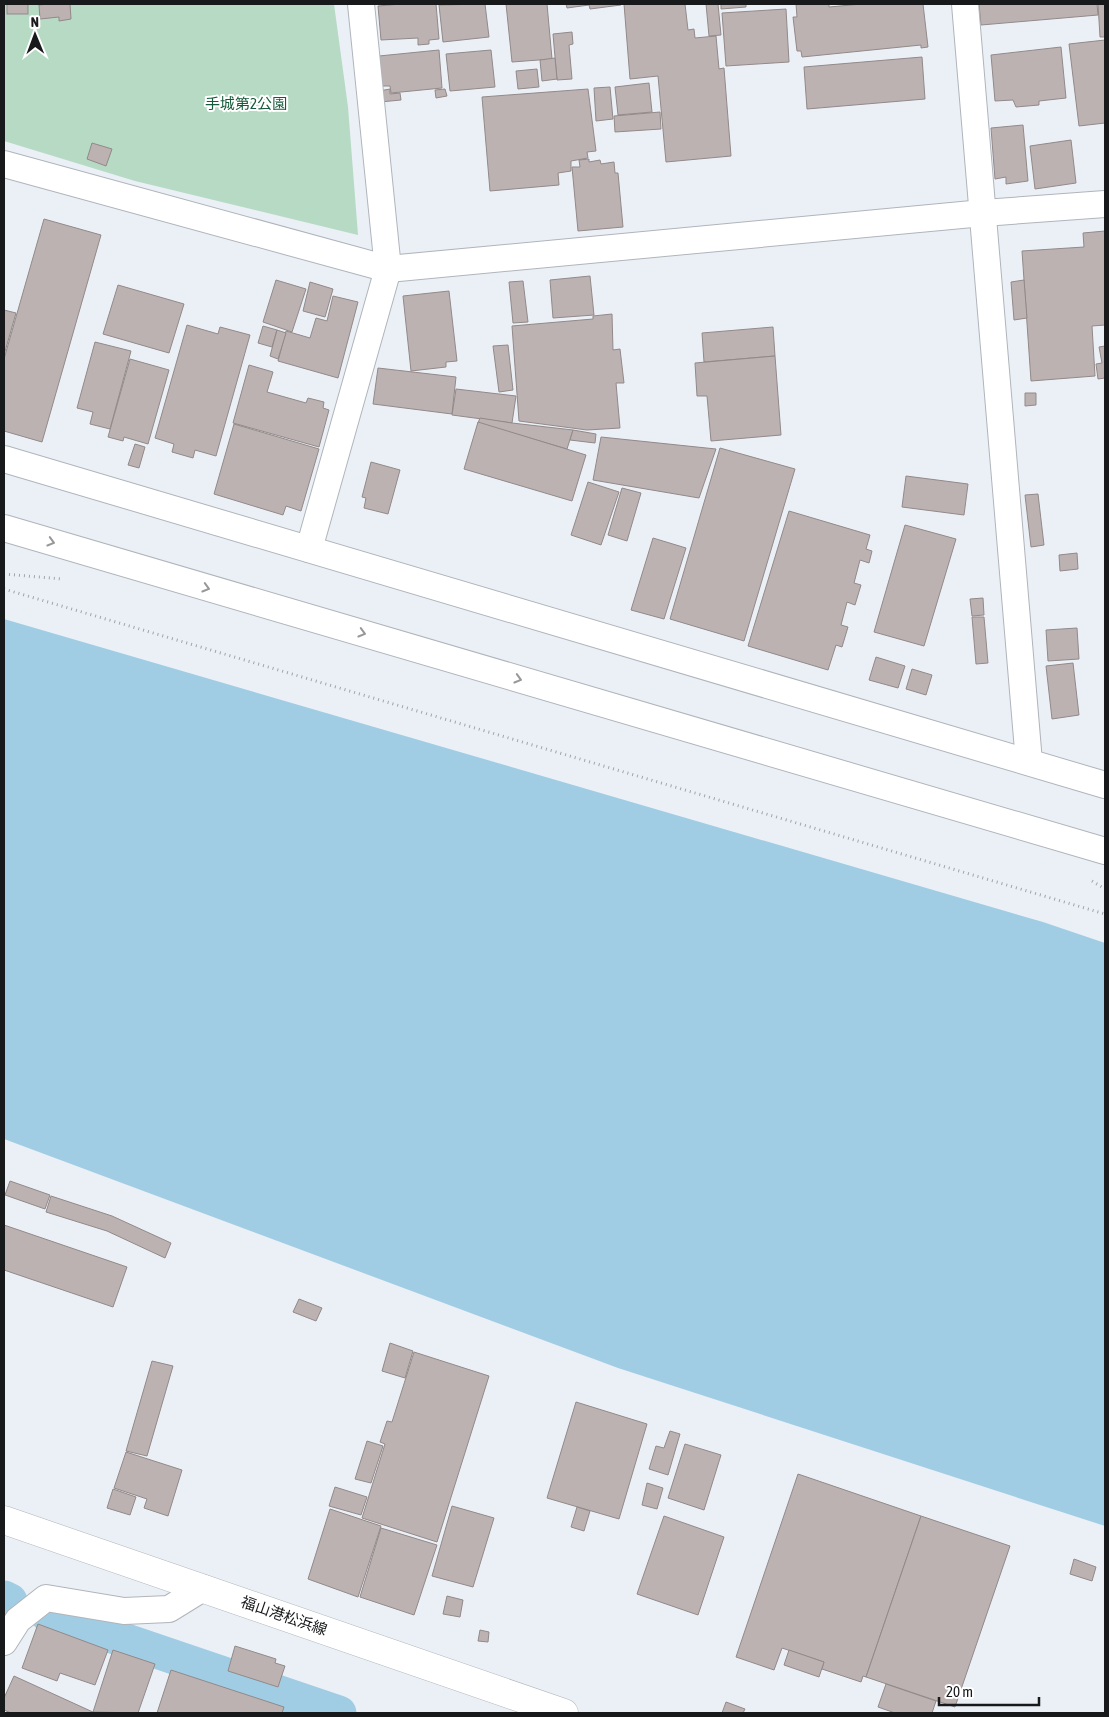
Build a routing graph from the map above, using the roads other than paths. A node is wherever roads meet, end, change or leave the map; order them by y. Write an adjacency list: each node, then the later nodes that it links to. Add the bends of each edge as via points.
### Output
1 (361, 4): 6 (street)
2 (965, 4): 5 (street)
3 (4, 164): 6 (street)
4 (1105, 204): 5 (street)
5 (983, 213): 6 (street); 10 (street)
6 (388, 269): 9 (street)
7 (4, 459): 9 (street)
8 (4, 528): 12 (street, one-way to 12)
9 (309, 549): 10 (street)
10 (1028, 762): 11 (street)
11 (1105, 785)
12 (1105, 851)
13 (4, 1520): 14 (main road, 福山港松浜線)
14 (203, 1588): 15 (street, via 169,1609 124,1611 46,1598 18,1620); 16 (main road, 福山港松浜線)
15 (4, 1642)
16 (538, 1709): 17 (main road, 福山港松浜線)
17 (564, 1713)

